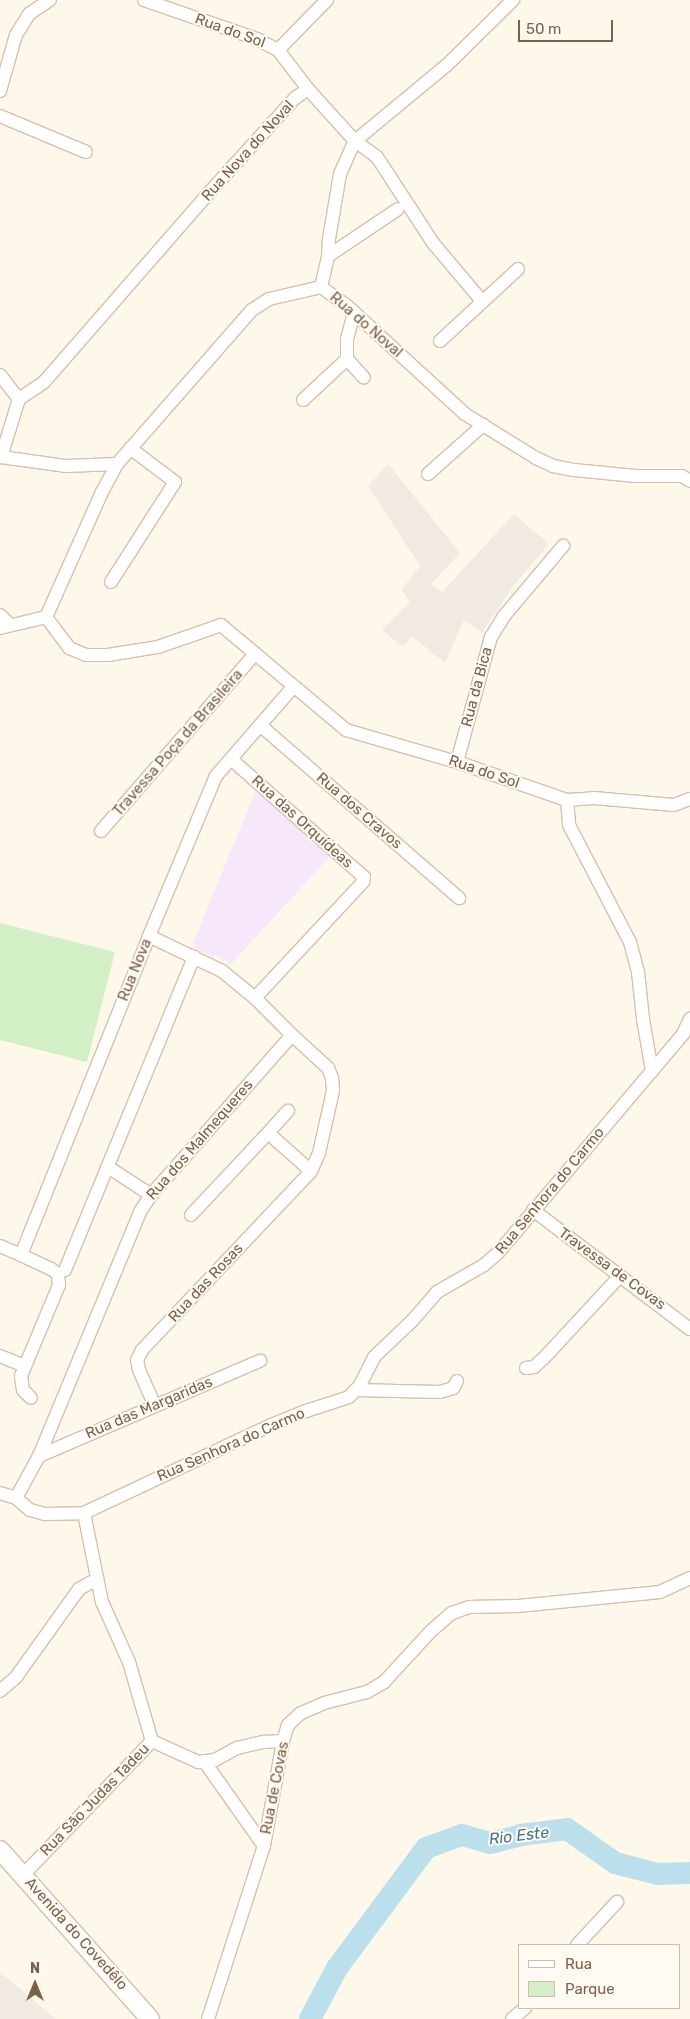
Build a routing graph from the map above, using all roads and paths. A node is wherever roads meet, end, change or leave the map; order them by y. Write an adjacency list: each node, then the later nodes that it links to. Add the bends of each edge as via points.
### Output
1 (50, 0): 7 (street, via 29,14 16,35)
2 (144, 0): 5 (street, Rua do Sol, via 257,39)
3 (327, 0): 5 (street, Rua do Sol)
4 (513, 0): 9 (street, via 447,65)
5 (278, 50): 6 (street)
6 (308, 89): 9 (street, Rua Nova do Noval); 21 (street, Rua Nova do Noval, via 207,195 44,382)
7 (0, 91)
8 (0, 116): 10 (street)
9 (355, 141): 12 (street, via 340,174); 15 (street, Rua Nova do Noval, via 377,157 433,243)
10 (86, 152)
11 (398, 209): 12 (street)
12 (328, 256): 14 (street)
13 (518, 269): 15 (street)
14 (322, 287): 16 (street, Rua do Noval); 24 (street, Rua do Noval, via 270,299 252,310)
15 (482, 301): 17 (street)
16 (354, 312): 18 (street, via 347,339); 23 (street, Rua do Noval, via 464,414)
17 (440, 341)
18 (347, 359): 20 (street); 22 (street)
19 (0, 375): 21 (street)
20 (364, 378)
21 (19, 399): 25 (street)
22 (303, 400)
23 (483, 425): 27 (street); 28 (street, Rua do Noval, via 552,466)
24 (130, 448): 26 (street, Rua do Noval); 30 (street, via 175,482)
25 (0, 458): 26 (street, via 66,466)
26 (117, 464): 32 (street, Rua do Noval)
27 (428, 474)
28 (686, 478)
29 (563, 546): 38 (street, Rua da Bica, via 504,616 491,637)
30 (111, 582)
31 (0, 615): 33 (street)
32 (46, 617): 33 (street); 34 (street, Rua do Sol, via 69,648 86,655 158,647 221,625)
33 (5, 627)
34 (255, 654): 35 (street, Rua do Sol); 41 (street, Travessa Poça da Brasileira)
35 (293, 687): 36 (street, Rua Nova); 38 (street, Rua do Sol, via 346,730)
36 (260, 725): 37 (street, Rua Nova); 42 (street, Rua dos Cravos)
37 (231, 759): 43 (street, Rua Nova, via 216,776); 45 (street, Rua das Orquídeas, via 364,877 363,882)
38 (457, 762): 40 (street, Rua do Sol)
39 (690, 799): 40 (street, Rua do Sol, via 674,805 594,798)
40 (567, 800): 48 (street, via 568,825 630,942 638,972)
41 (101, 831)
42 (459, 898)
43 (149, 936): 44 (street); 57 (street, Rua Nova)
44 (194, 956): 45 (street, via 222,972); 51 (street)
45 (255, 998): 47 (street)
46 (690, 1019): 48 (street, Rua Senhora do Carmo, via 683,1034)
47 (292, 1035): 52 (street, Rua das Rosas, via 328,1068 332,1078 333,1091 324,1137); 53 (street, Rua dos Malmequeres)
48 (652, 1071): 54 (street, Rua Senhora do Carmo)
49 (288, 1111): 50 (street)
50 (268, 1133): 52 (street); 55 (street)
51 (108, 1167): 53 (street); 58 (street)
52 (311, 1171): 68 (street, Rua das Rosas, via 142,1350 139,1370)
53 (151, 1195): 69 (street, Rua dos Malmequeres, via 141,1210)
54 (533, 1210): 59 (street, Travessa de Covas); 66 (street, Rua Senhora do Carmo, via 498,1253 484,1265 437,1292 412,1321 374,1356)
55 (191, 1215)
56 (0, 1246): 57 (street)
57 (21, 1255): 63 (street, via 58,1274 59,1285)
58 (65, 1270)
59 (620, 1276): 60 (street, Travessa de Covas); 64 (street, via 544,1358 534,1367)
60 (690, 1329)
61 (0, 1356): 63 (street)
62 (260, 1361): 68 (street, Rua das Margaridas)
63 (25, 1366): 67 (street, via 21,1384)
64 (526, 1368)
65 (457, 1381): 66 (street, via 452,1388 440,1392)
66 (356, 1390): 72 (street, Rua Senhora do Carmo, via 349,1397 271,1425)
67 (31, 1398)
68 (155, 1406): 69 (street, Rua das Margaridas)
69 (39, 1456): 71 (street, Rua dos Malmequeres)
70 (0, 1493): 71 (street)
71 (16, 1498): 72 (street, via 30,1510 45,1514)
72 (84, 1513): 73 (street, Rua São Judas Tadeu)
73 (97, 1578): 75 (street, via 80,1589 16,1677); 76 (street, Rua São Judas Tadeu, via 102,1602 129,1662)
74 (690, 1578): 77 (street, Rua de Covas, via 660,1592 518,1606 469,1607 452,1613 384,1682 367,1692 324,1703 301,1713 288,1725)
75 (0, 1691)
76 (152, 1741): 78 (street, via 198,1762); 81 (street, Rua São Judas Tadeu)
77 (283, 1741): 78 (street, via 246,1746 215,1760); 79 (street, Rua de Covas)
78 (204, 1761): 79 (street)
79 (264, 1846): 86 (street, Rua de Covas)
80 (0, 1850): 81 (street, Avenida do Covedêlo)
81 (23, 1875): 85 (street, Avenida do Covedêlo)
82 (618, 1902): 83 (street)
83 (578, 1944)
84 (524, 2009): 87 (street)
85 (146, 2018)
86 (208, 2019)
87 (512, 2019)

